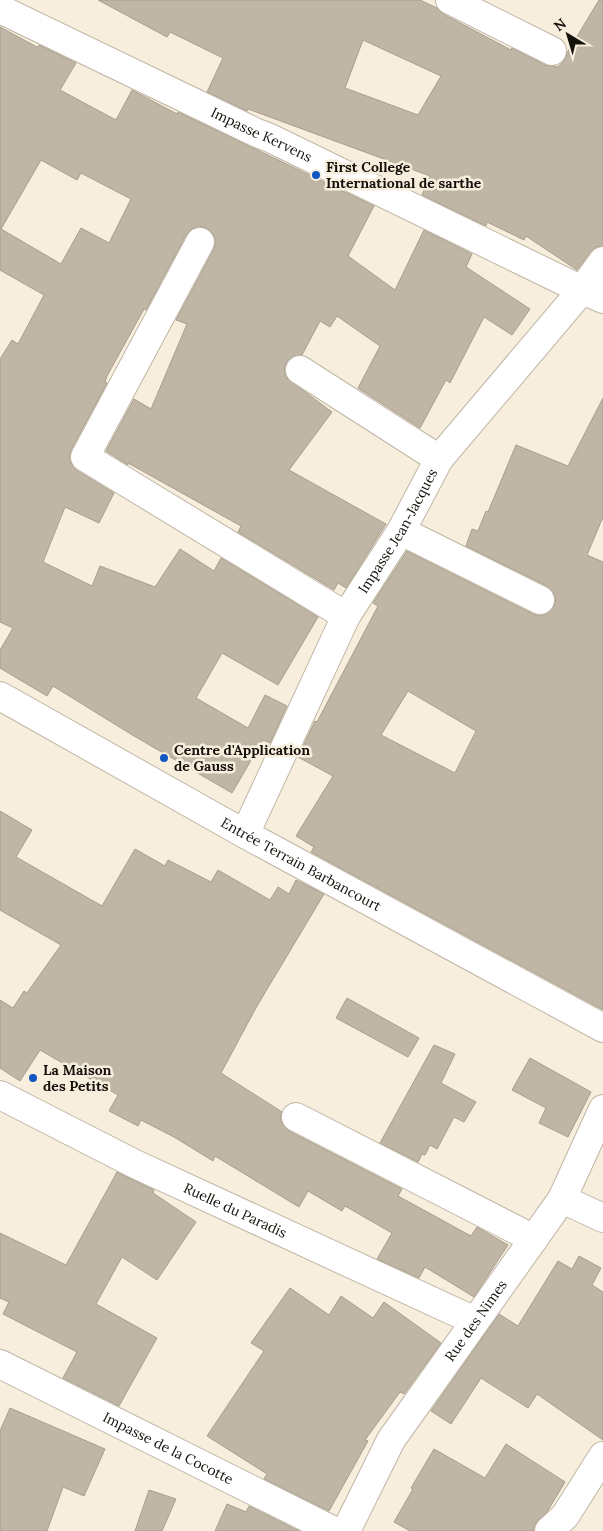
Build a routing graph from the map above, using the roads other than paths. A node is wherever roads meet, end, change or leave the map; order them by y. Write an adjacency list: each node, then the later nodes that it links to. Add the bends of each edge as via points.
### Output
1 (450, 0): 3 (street)
2 (0, 9): 6 (street, Impasse Kervens)
3 (552, 50)
4 (200, 242): 11 (street, via 85,457)
5 (603, 260): 6 (street, Impasse Jean-Jacques)
6 (593, 294): 8 (street, Impasse Jean-Jacques)
7 (300, 370): 8 (street)
8 (439, 459): 9 (street, Impasse Jean-Jacques)
9 (401, 531): 10 (street); 11 (street, Impasse Jean-Jacques)
10 (540, 600)
11 (346, 616): 13 (street, Impasse Jean-Jacques)
12 (0, 696): 13 (street, Entrée Terrain Barbancourt)
13 (245, 834): 14 (street, Entrée Terrain Barbancourt)
14 (603, 1028)
15 (0, 1095): 21 (street, Ruelle du Paradis, via 144,1168)
16 (603, 1109): 18 (street, Rue des Nimes)
17 (296, 1117): 20 (street)
18 (562, 1198): 19 (street); 20 (street, Rue des Nimes)
19 (603, 1218)
20 (534, 1239): 21 (street, Rue des Nimes)
21 (475, 1322): 24 (street, Rue des Nimes, via 391,1440)
22 (0, 1364): 24 (street, Impasse de la Cocotte)
23 (603, 1456): 25 (street, via 565,1516)
24 (350, 1529)
25 (549, 1531)

